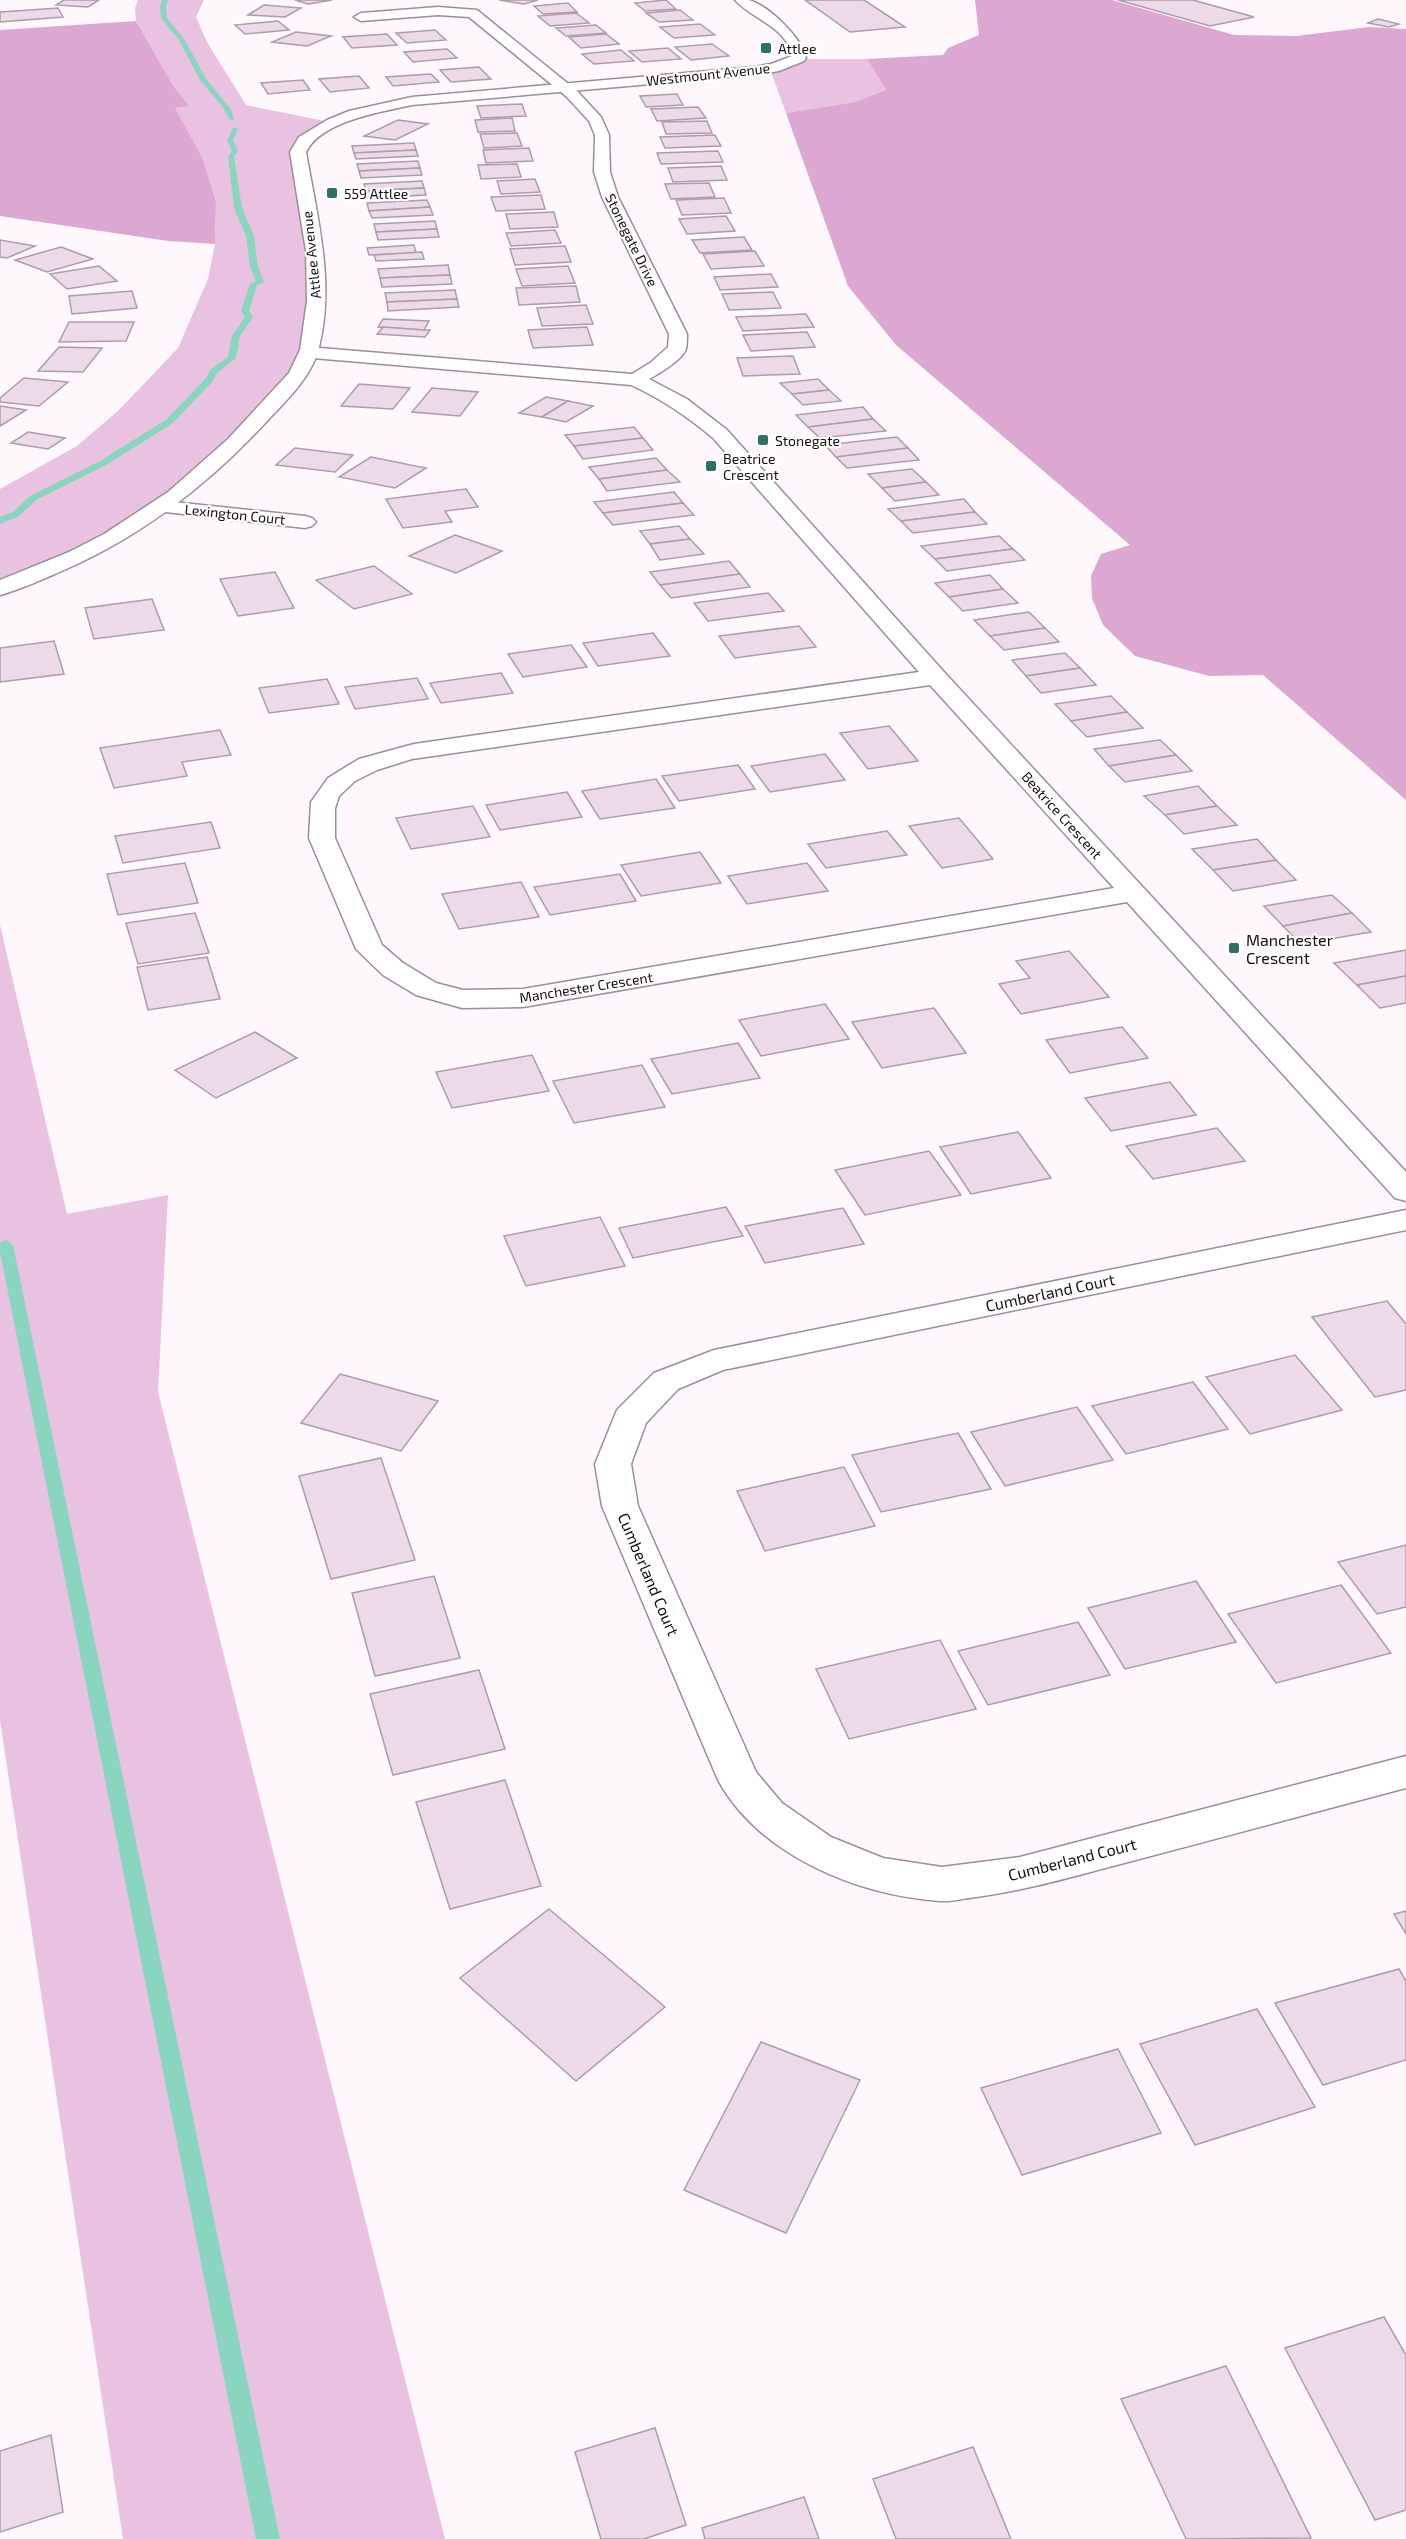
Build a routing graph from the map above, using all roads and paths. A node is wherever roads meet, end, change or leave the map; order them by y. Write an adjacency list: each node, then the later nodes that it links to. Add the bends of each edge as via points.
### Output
1 (741, 0): 3 (street, Westmount Avenue, via 778,26 800,52 799,58 754,71)
2 (361, 17): 3 (street, Stonegate Drive, via 438,11 472,13)
3 (565, 87): 4 (street, Attlee Avenue, via 382,107 332,123 304,140 298,152 318,289); 5 (street, Stonegate Drive, via 596,120 602,135 602,172 610,197 678,334 676,349 657,367)
4 (308, 353): 5 (street, Beatrice Crescent); 6 (street, Attlee Avenue, via 294,379 234,446)
5 (634, 380): 9 (street, Beatrice Crescent, via 679,401 720,434)
6 (164, 507): 7 (street, Lexington Court); 8 (street, Attlee Avenue, via 96,549)
7 (305, 522)
8 (0, 588)
9 (936, 677): 10 (street, Beatrice Crescent); 10 (street, Manchester Crescent, via 414,751 377,761 349,775 329,792 320,818 322,838 370,949 426,989 462,999 523,998)
10 (1133, 893): 11 (street, Beatrice Crescent)
11 (1406, 1191)
12 (1406, 1220): 13 (street, Cumberland Court, via 714,1361 666,1381 630,1418 614,1464 620,1506 739,1780 767,1814 816,1849 835,1857 879,1874 942,1884 1020,1874)
13 (1406, 1772)

